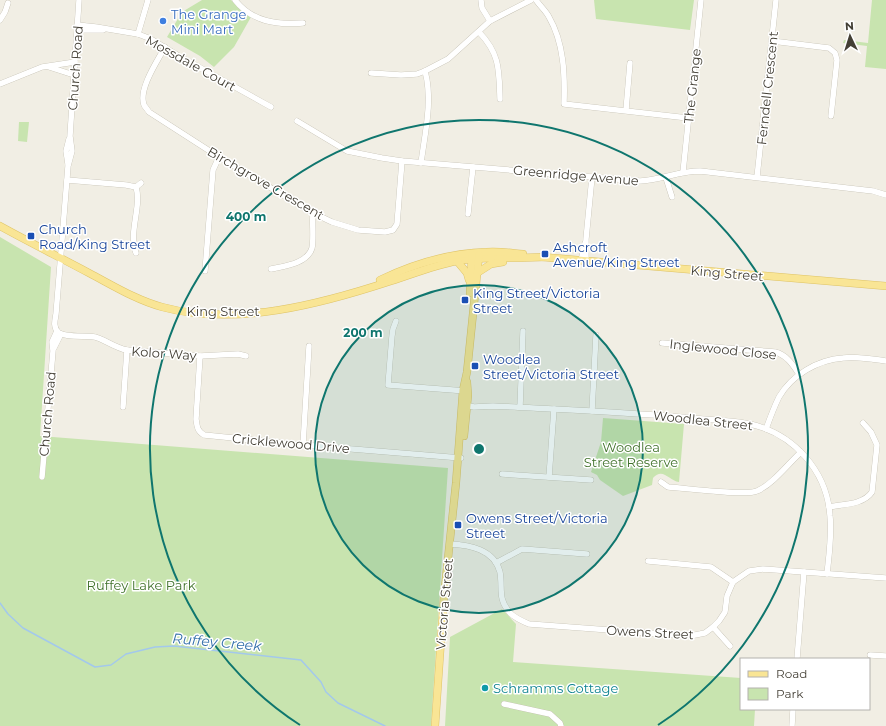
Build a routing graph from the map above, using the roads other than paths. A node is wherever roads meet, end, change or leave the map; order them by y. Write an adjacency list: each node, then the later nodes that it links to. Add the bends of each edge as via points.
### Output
1 (79, 0): 13 (street, Church Road)
2 (148, 0): 15 (street)
3 (235, 0): 12 (street, via 261,20 274,24)
4 (481, 0): 11 (street, via 482,8)
5 (531, 0): 11 (street)
6 (536, 0): 27 (street, via 549,17 561,50 564,104)
7 (701, 0): 29 (street, The Grange)
8 (776, 0): 16 (street, Ferndell Crescent)
9 (8, 3): 10 (street)
10 (0, 20)
11 (490, 21): 14 (street)
12 (303, 23)
13 (77, 28): 15 (street, Mossdale Court); 18 (street, Church Road)
14 (479, 32): 21 (street, via 448,59); 25 (street, via 494,52)
15 (138, 34): 17 (street, Mossdale Court)
16 (772, 41): 28 (street, via 822,46 834,53 837,60); 37 (street, Ferndell Crescent)
17 (165, 47): 26 (street, Mossdale Court); 31 (street, Birchgrove Crescent, via 146,83 144,105 150,112)
18 (75, 62): 20 (street); 23 (street, Church Road)
19 (630, 63): 27 (street)
20 (49, 67): 23 (street); 24 (street)
21 (425, 71): 22 (street, via 401,75); 33 (street, via 429,98)
22 (372, 73)
23 (74, 75): 39 (street, Church Road, via 70,136 72,151)
24 (0, 84)
25 (500, 99)
26 (271, 107)
27 (626, 110): 29 (street)
28 (831, 116)
29 (688, 118): 35 (street, The Grange)
30 (297, 121): 32 (street, Greenridge Avenue, via 347,151)
31 (219, 157): 44 (street, Birchgrove Crescent); 55 (street, via 213,170)
32 (402, 161): 33 (street, Greenridge Avenue); 44 (street, Birchgrove Crescent, via 397,224 393,230 358,230)
33 (421, 163): 34 (street, Greenridge Avenue)
34 (473, 167): 36 (street, Greenridge Avenue); 45 (street)
35 (683, 172): 37 (street, Greenridge Avenue, via 700,171); 38 (street, Greenridge Avenue)
36 (592, 177): 38 (street, Greenridge Avenue, via 640,181); 53 (street)
37 (757, 177): 42 (street, Greenridge Avenue, via 874,191)
38 (666, 178): 43 (street)
39 (67, 180): 41 (street); 50 (street, Church Road)
40 (141, 183): 41 (street)
41 (136, 187): 47 (street, via 133,241)
42 (886, 195)
43 (672, 197)
44 (313, 213): 54 (street, via 312,248 307,256)
45 (468, 214)
46 (0, 226): 50 (main road, King Street)
47 (136, 253)
48 (476, 256): 49 (main road, King Street, via 495,252); 51 (main road, King Street); 52 (main road, King Street); 56 (main road, Victoria Street); 57 (main road, Victoria Street); 59 (main road, King Street, via 433,260)
49 (545, 257): 51 (main road, King Street); 53 (main road, King Street)
50 (61, 258): 59 (main road, King Street, via 142,300 193,313 244,313 287,308 329,300); 62 (street, Church Road, via 55,324)
51 (527, 258): 56 (main road, via 491,264)
52 (457, 261): 57 (main road, via 467,273); 59 (main road, King Street)
53 (584, 261): 58 (main road, King Street)
54 (271, 269)
55 (205, 271)
56 (477, 273): 69 (main road, Victoria Street)
57 (471, 286): 69 (main road, Victoria Street)
58 (886, 286)
59 (366, 288)
60 (396, 321): 72 (street, via 392,336 388,386)
61 (524, 331): 75 (street)
62 (59, 332): 66 (street, Kolor Way, via 96,337); 84 (street, Church Road, via 53,351)
63 (596, 335): 77 (street)
64 (662, 343): 71 (street, Inglewood Close, via 779,353 787,358)
65 (309, 346): 80 (street)
66 (127, 350): 67 (street, Kolor Way); 74 (street)
67 (200, 356): 68 (street, Kolor Way); 80 (street, Cricklewood Drive, via 196,419 199,432 208,436)
68 (246, 356)
69 (468, 356): 72 (main road, Victoria Street)
70 (886, 360): 71 (street, via 843,357 820,363)
71 (799, 374): 79 (street, via 780,397)
72 (466, 391): 73 (main road, Victoria Street)
73 (466, 404): 75 (street, Woodlea Street); 82 (main road, Victoria Street)
74 (123, 407)
75 (520, 407): 76 (street, Woodlea Street)
76 (554, 409): 77 (street, Woodlea Street); 85 (street)
77 (592, 411): 79 (street, Woodlea Street, via 749,423)
78 (863, 423): 88 (street, via 877,445 872,492 860,501)
79 (766, 429): 81 (street, Woodlea Street, via 782,437)
80 (303, 445): 82 (street, Cricklewood Drive)
81 (801, 452): 87 (street, via 766,486 755,492 668,487); 88 (street, Woodlea Street, via 820,479)
82 (459, 458): 89 (main road, Victoria Street)
83 (502, 474): 85 (street)
84 (42, 477)
85 (549, 477): 86 (street)
86 (591, 480)
87 (662, 482)
88 (829, 507): 94 (street, Woodlea Street, via 831,523)
89 (450, 544): 92 (street, via 473,546 487,553); 104 (main road, Victoria Street, via 439,653)
90 (587, 554): 92 (street, via 522,550)
91 (648, 560): 96 (street, via 712,567)
92 (496, 563): 97 (street, Owens Street, via 500,572 501,594 505,606 514,617 529,624 690,636 705,633)
93 (804, 572): 94 (street); 96 (street, via 763,569 749,571); 101 (street)
94 (827, 574): 95 (street)
95 (886, 578)
96 (733, 582): 97 (street, Owens Street, via 727,596 725,612)
97 (713, 627): 98 (street)
98 (730, 646)
99 (870, 655): 100 (street)
100 (886, 656)
101 (797, 658)
102 (504, 704): 105 (street, via 550,714)
103 (793, 710): 106 (street)
104 (435, 726)
105 (561, 726)
106 (792, 726)

